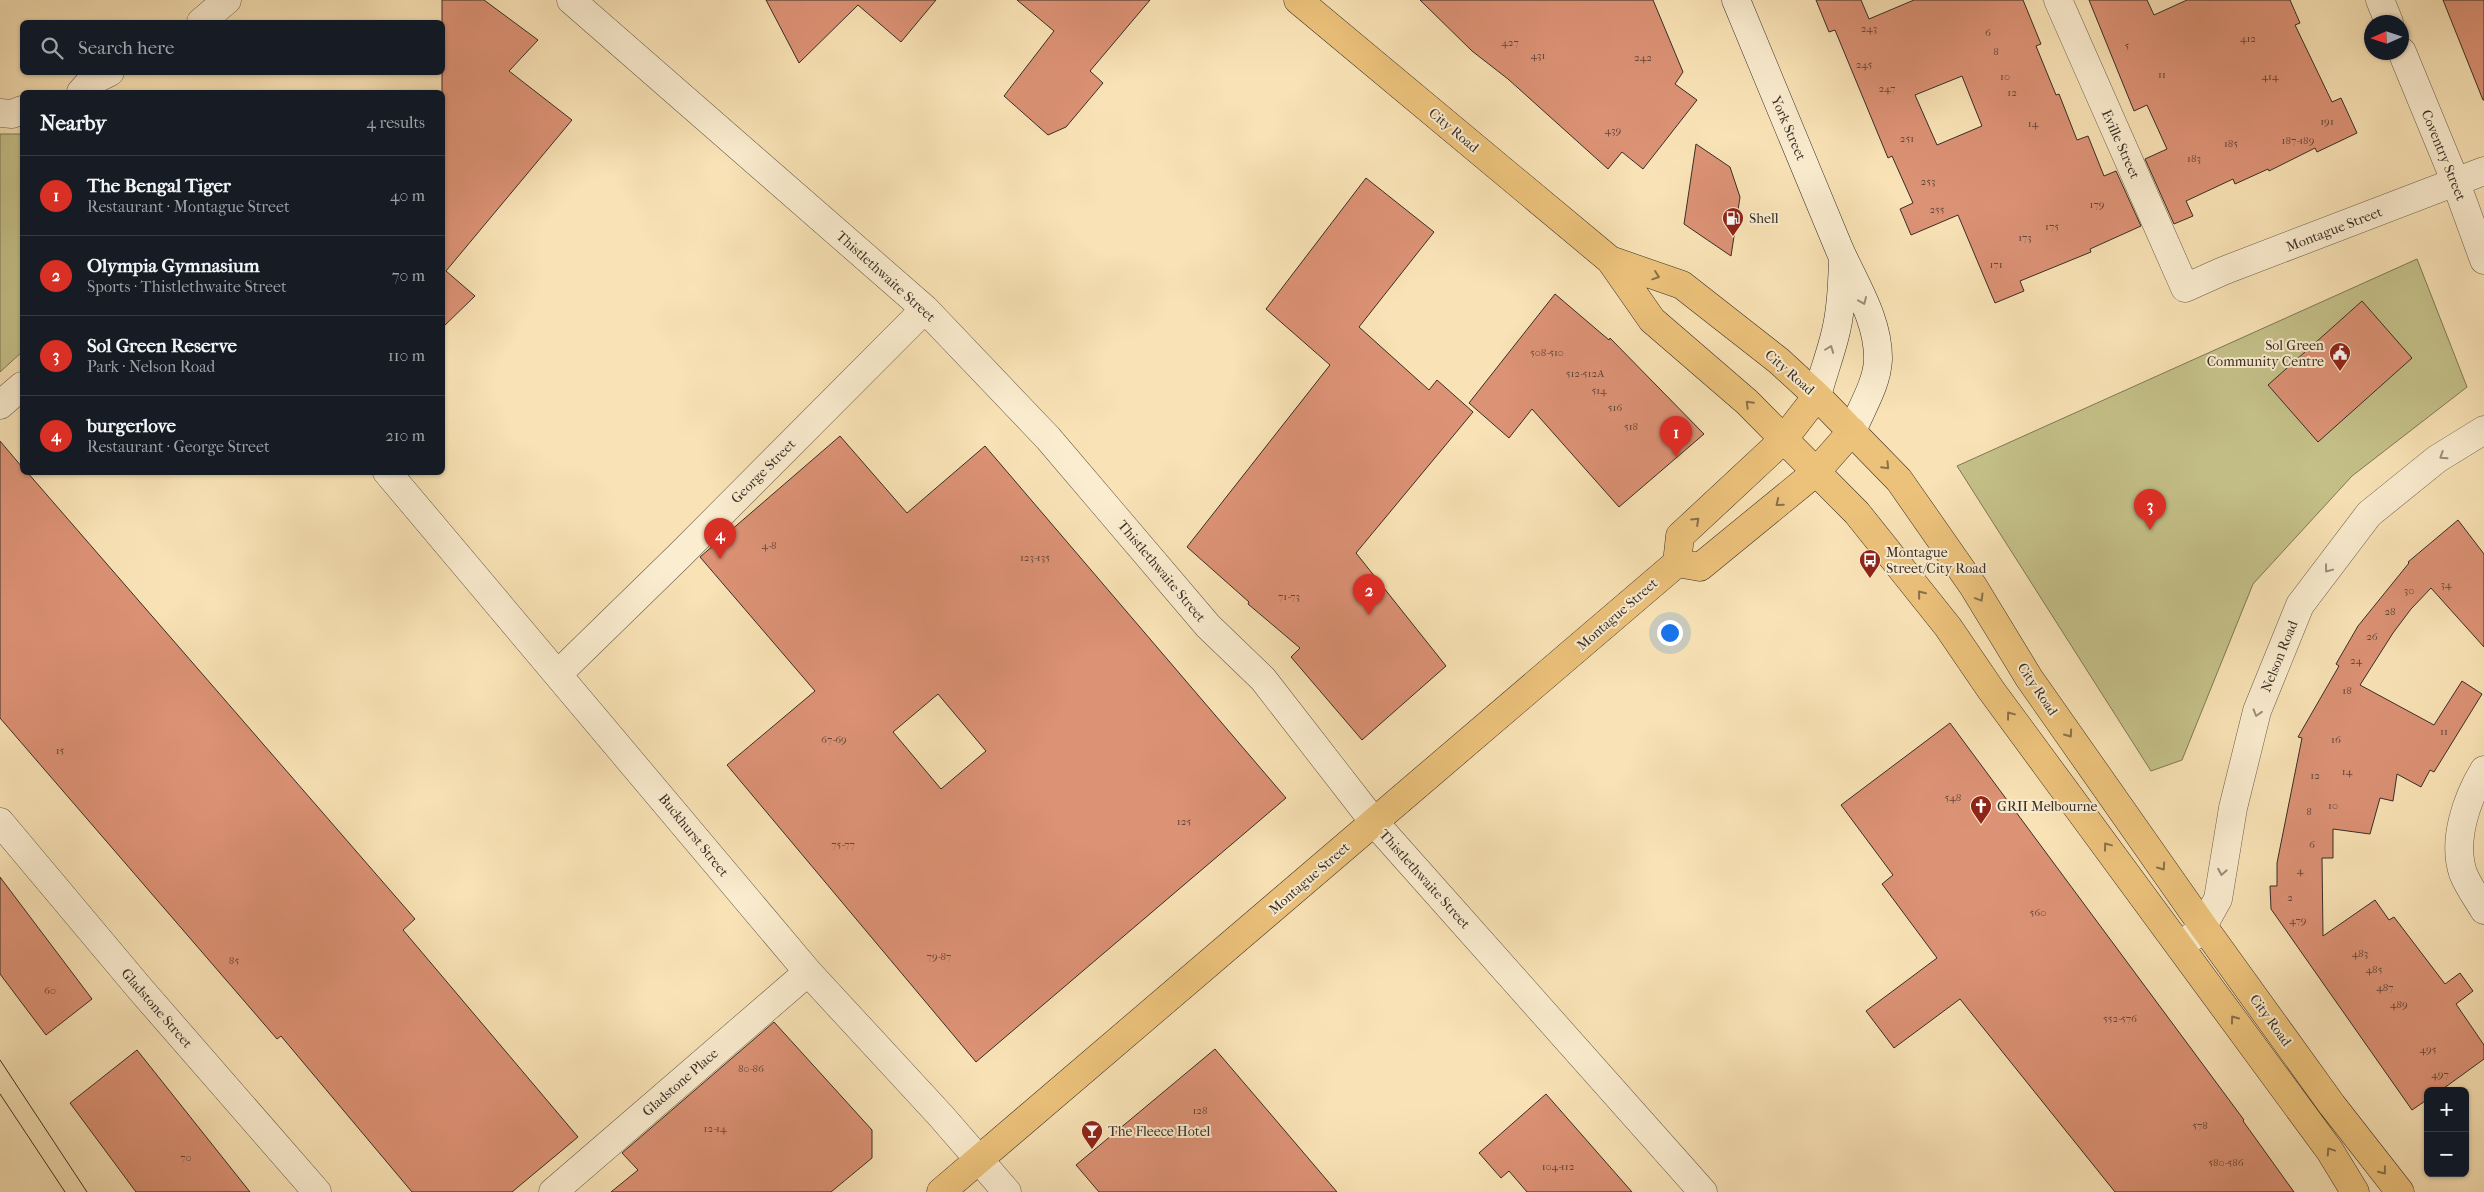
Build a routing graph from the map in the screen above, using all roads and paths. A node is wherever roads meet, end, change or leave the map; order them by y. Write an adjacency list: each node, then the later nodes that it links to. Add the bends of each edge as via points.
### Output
1 (227, 0): 8 (street)
2 (571, 0): 20 (street, Thistlethwaite Street)
3 (1298, 0): 17 (main road, City Road)
4 (1736, 0): 16 (street, York Street)
5 (2058, 0): 19 (street, Eville Street)
6 (2380, 0): 7 (street)
7 (2386, 15)
8 (203, 20)
9 (2405, 60): 15 (street, Coventry Street)
10 (104, 75): 11 (street)
11 (83, 90)
12 (20, 111): 13 (street)
13 (0, 113)
14 (2484, 171): 15 (street, Montague Street)
15 (2456, 183): 18 (street, Coventry Street); 19 (street, Montague Street)
16 (1843, 257): 22 (street, York Street, one-way to 16, via 1834,340); 25 (street, York Street, one-way to 25, via 1868,312 1876,338 1878,361 1870,390)
17 (1610, 260): 22 (main road, City Road, one-way to 22, via 1682,284 1779,361); 26 (main road, City Road, one-way to 17, via 1747,402 1652,320)
18 (2484, 260)
19 (2185, 288)
20 (925, 309): 30 (street, George Street); 33 (street, Thistlethwaite Street, via 1048,438 1208,626 1263,678)
21 (20, 388): 23 (street)
22 (1817, 396): 25 (main road, City Road); 26 (main road)
23 (0, 405)
24 (2484, 430): 35 (street, Nelson Road, one-way to 35, via 2437,459 2369,514 2300,605 2257,711 2233,808 2218,899)
25 (1852, 431): 27 (main road); 35 (main road, City Road, one-way to 35, via 1899,480 1941,537 2029,678)
26 (1783, 440): 27 (main road, City Road); 29 (main road, one-way to 26, via 1680,536)
27 (1816, 472): 29 (main road, one-way to 29, via 1700,567); 36 (main road, City Road, one-way to 27, via 1948,627 1857,513)
28 (390, 475): 30 (street, Buckhurst Street)
29 (1677, 563): 33 (main road, Montague Street)
30 (558, 674): 37 (street, Buckhurst Street)
31 (2484, 770): 34 (street, via 2471,796 2460,845 2464,874)
32 (0, 822): 39 (street, Gladstone Street)
33 (1374, 822): 38 (main road, Montague Street); 43 (street, Thistlethwaite Street)
34 (2484, 910)
35 (2203, 926): 36 (street, Nelson Road); 45 (main road, City Road, one-way to 45, via 2332,1105)
36 (2182, 947): 44 (main road, City Road, one-way to 36, via 2330,1151)
37 (808, 972): 38 (street, Buckhurst Street); 40 (street, Gladstone Place)
38 (980, 1159): 41 (main road, Montague Street); 42 (street, Buckhurst Street)
39 (317, 1192)
40 (553, 1192)
41 (941, 1192)
42 (1007, 1192)
43 (1703, 1192)
44 (2356, 1192)
45 (2400, 1192)

